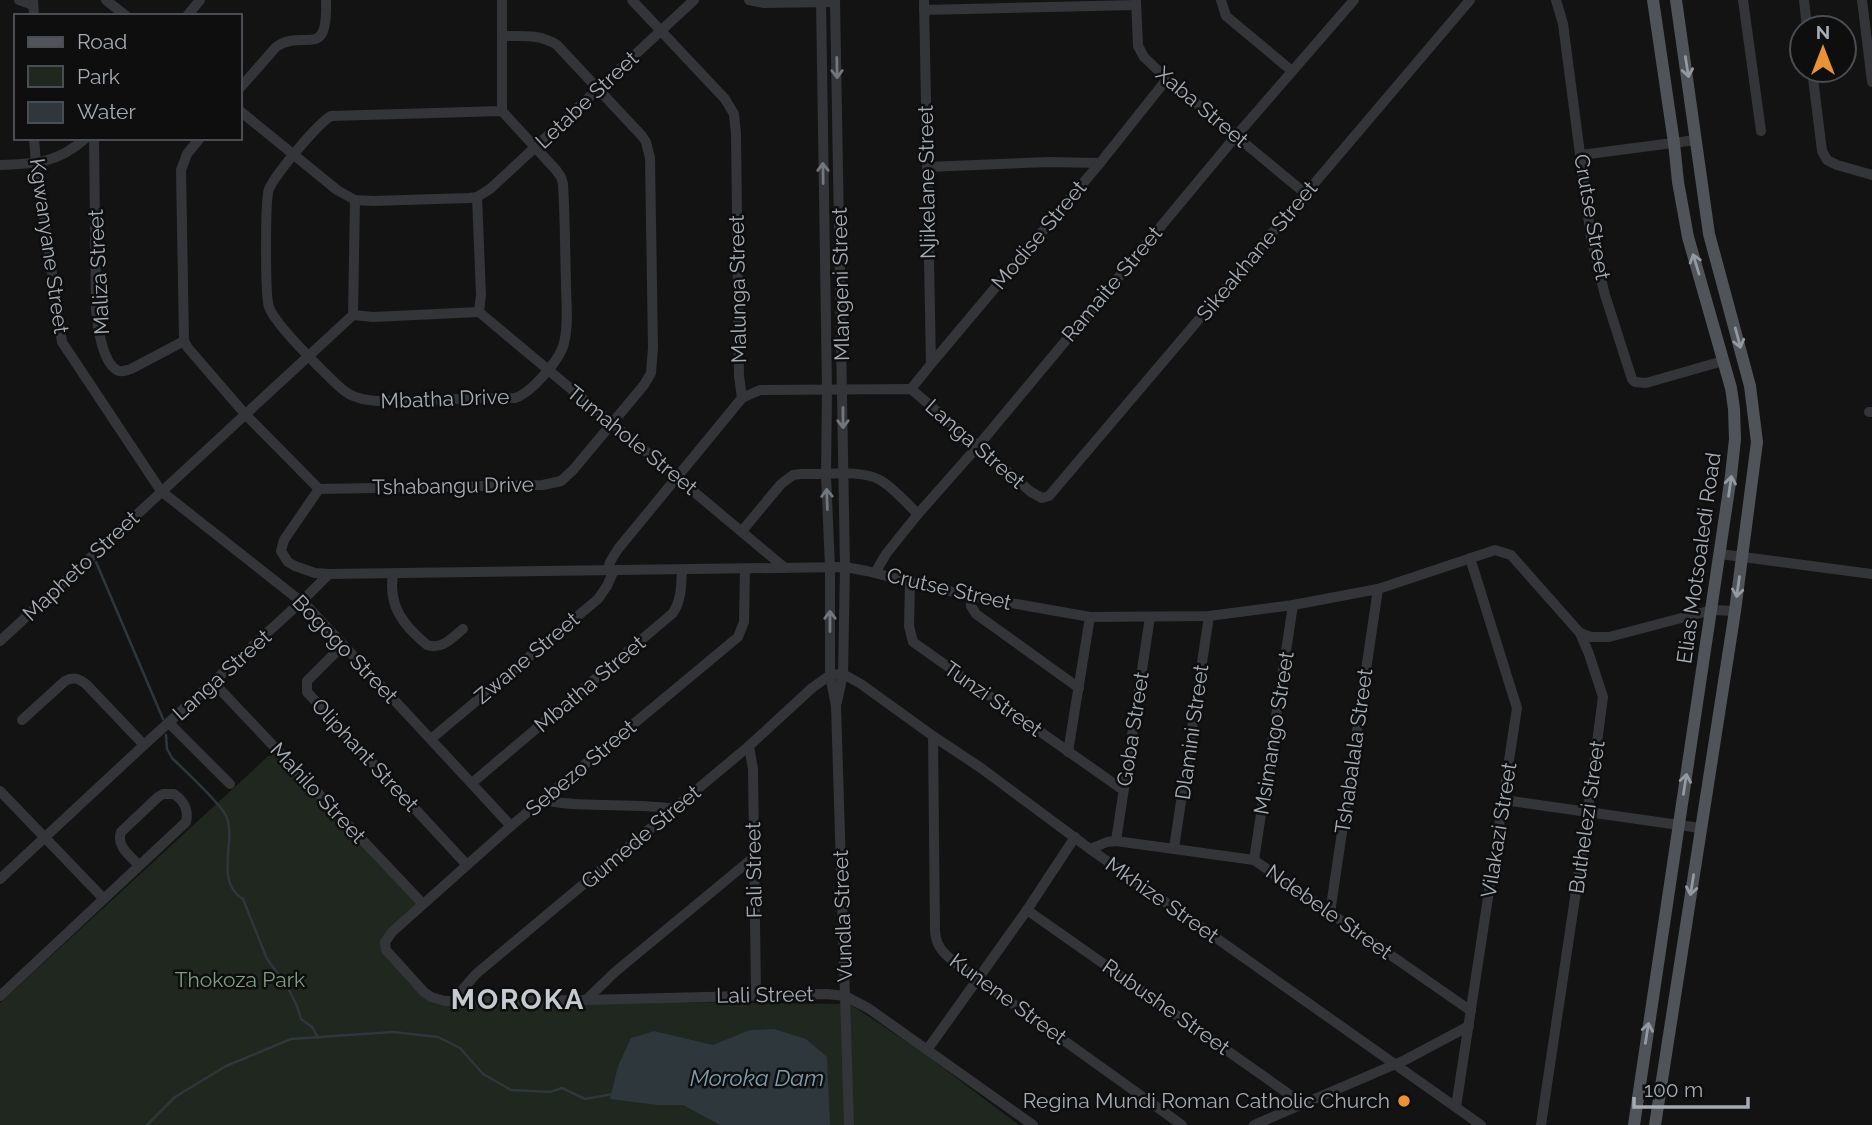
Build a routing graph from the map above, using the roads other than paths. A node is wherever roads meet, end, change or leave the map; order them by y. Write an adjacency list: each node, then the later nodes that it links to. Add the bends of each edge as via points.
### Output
1 (19, 0): 21 (street)
2 (106, 0): 22 (street)
3 (200, 0): 23 (street)
4 (326, 0): 30 (street, via 327,19 321,35 281,43)
5 (502, 0): 25 (street)
6 (632, 0): 24 (street, Malunga Street)
7 (694, 0): 24 (street, Letabe Street)
8 (749, 0): 15 (street)
9 (1221, 0): 26 (street, via 1226,16)
10 (1470, 0): 50 (street, Sikeakhane Street)
11 (1556, 0): 44 (street, Crutse Street)
12 (1676, 0): 40 (main road, Elias Motsoaledi Road, one-way to 40)
13 (1743, 0): 34 (street)
14 (1862, 0): 28 (street)
15 (821, 1): 16 (street); 61 (street, Mlangeni Street, one-way to 15)
16 (835, 1): 62 (street, Mlangeni Street, one-way to 62)
17 (1656, 1): 41 (main road, Elias Motsoaledi Road)
18 (1136, 2): 20 (street); 27 (street, Xaba Street, via 1140,52)
19 (1347, 3): 26 (street, Ramaite Street)
20 (924, 5): 48 (street, Njikelane Street)
21 (34, 10)
22 (124, 14)
23 (189, 14)
24 (662, 31): 31 (street, Letabe Street); 63 (street, Malunga Street, via 734,114)
25 (503, 36): 31 (street, Tshabangu Drive, via 548,39); 32 (street)
26 (1292, 71): 35 (street, Ramaite Street)
27 (1167, 79): 35 (street, Xaba Street); 45 (street, Modise Street)
28 (1872, 82)
29 (1814, 84): 49 (street, via 1827,160)
30 (242, 86)
31 (599, 89): 42 (street, Letabe Street); 65 (street, Tshabangu Drive, via 642,136 650,158 652,373)
32 (502, 111): 42 (street, Mbatha Drive); 43 (street, Mbatha Drive, via 337,115 328,118)
33 (242, 113): 43 (street)
34 (1761, 131)
35 (1236, 136): 50 (street, Xaba Street); 66 (street, Ramaite Street)
36 (34, 140): 46 (street, Kgwanyane Street)
37 (84, 140): 46 (street, via 58,158)
38 (94, 140): 55 (street, Maliza Street, via 96,308 105,351 112,365 123,371)
39 (198, 140): 55 (street, via 181,170)
40 (1696, 140): 41 (street); 77 (main road, Elias Motsoaledi Road, one-way to 77, via 1709,234 1754,409 1757,442)
41 (1674, 143): 44 (street); 57 (main road, Elias Motsoaledi Road, one-way to 41, via 1688,237)
42 (536, 147): 51 (street, Letabe Street); 59 (street, Mbatha Drive, via 561,177 564,194 566,331 560,352)
43 (294, 155): 52 (street); 56 (street, Mbatha Drive, via 267,196 267,293 270,310)
44 (1581, 155): 57 (street, Crutse Street, via 1594,250 1632,379 1646,383)
45 (1100, 163): 48 (street); 58 (street, Modise Street)
46 (36, 164): 47 (street); 71 (street, Kgwanyane Street, via 62,342)
47 (0, 165)
48 (927, 167): 58 (street, Njikelane Street)
49 (1872, 175)
50 (1306, 194): 72 (street, Sikeakhane Street, via 1054,492)
51 (477, 197): 52 (street); 53 (street)
52 (355, 200): 54 (street)
53 (479, 312): 54 (street); 59 (street, Tumahole Street)
54 (353, 315): 56 (street)
55 (184, 341): 64 (street)
56 (308, 356): 59 (street, Mbatha Drive, via 348,394 379,401 515,398 529,391); 64 (street)
57 (1723, 361): 76 (main road, Elias Motsoaledi Road, one-way to 57, via 1735,439 1731,388)
58 (931, 364): 60 (street, Modise Street)
59 (547, 370): 65 (street, Tumahole Street)
60 (911, 389): 62 (street, Langa Street); 66 (street, Langa Street)
61 (827, 390): 62 (street, Langa Street); 63 (street, Langa Street, via 760,390); 68 (street, Mlangeni Street)
62 (843, 390): 67 (street, Mlangeni Street, one-way to 67)
63 (742, 398): 69 (street)
64 (245, 414): 70 (street); 71 (street)
65 (612, 423): 69 (street, Tumahole Street); 70 (street, Tshabangu Drive, via 567,476 553,484)
66 (978, 446): 72 (street, Langa Street); 73 (street, Ramaite Street)
67 (843, 474): 68 (street); 73 (street, via 877,478); 80 (street, Mlangeni Street)
68 (826, 475): 74 (street, via 786,479); 79 (street, Mlangeni Street, one-way to 68)
69 (677, 476): 74 (street, Tumahole Street); 83 (street, via 618,549)
70 (319, 489): 86 (street, Crutse Street, via 281,551 295,566)
71 (161, 491): 92 (street, Bogogo Street); 101 (street, Mapheto Street)
72 (1042, 498)
73 (918, 513): 85 (street, Ramaite Street)
74 (742, 531): 81 (street, Tumahole Street)
75 (1495, 550): 78 (street, Crutse Street); 100 (street, Buthelezi Street, via 1511,555)
76 (1720, 554): 77 (street); 94 (main road, Elias Motsoaledi Road)
77 (1743, 556): 88 (street); 95 (main road, Elias Motsoaledi Road, one-way to 95)
78 (1470, 558): 90 (street, Crutse Street); 120 (street, Vilakazi Street, via 1517,708)
79 (830, 567): 80 (street, Crutse Street); 81 (street, Crutse Street); 104 (street, Vundla Street, one-way to 79)
80 (845, 567): 85 (street, Crutse Street); 103 (street, Vundla Street)
81 (785, 568): 82 (street, Crutse Street)
82 (745, 569): 84 (street, Crutse Street); 119 (street, Sebezo Street, via 744,622 738,637)
83 (611, 570): 84 (street, Crutse Street); 87 (street, Crutse Street); 111 (street, Zwane Street, via 603,594 591,606)
84 (682, 570): 116 (street, Mbatha Street, via 673,613)
85 (875, 573): 89 (street, Crutse Street)
86 (329, 574): 87 (street, Crutse Street); 92 (street, Langa Street)
87 (393, 574): 99 (street, via 395,608 427,645 442,645)
88 (1872, 574)
89 (910, 582): 91 (street, Crutse Street); 114 (street, Tunzi Street, via 913,642)
90 (1378, 589): 93 (street, Crutse Street); 139 (street, Tshabalala Street)
91 (971, 596): 97 (street, Crutse Street); 106 (street, via 976,614)
92 (302, 601): 102 (street, Bogogo Street); 105 (street, Langa Street)
93 (1293, 605): 96 (street, Crutse Street); 132 (street, Msimango Street)
94 (1712, 610): 95 (street); 100 (street, via 1609,637); 123 (main road, Elias Motsoaledi Road, one-way to 94)
95 (1735, 611): 125 (main road, Elias Motsoaledi Road)
96 (1209, 616): 98 (street, Crutse Street); 129 (street, Dlamini Street)
97 (1090, 617): 98 (street, Crutse Street); 106 (street)
98 (1150, 617): 117 (street, Goba Street)
99 (463, 629)
100 (1580, 633): 122 (street, Buthelezi Street, via 1603,697)
101 (0, 641)
102 (343, 645): 111 (street, Bogogo Street); 134 (street, Oliphant Street, via 307,681 307,692)
103 (843, 674): 104 (street); 107 (street, Vundla Street); 110 (street, Mkhize Street)
104 (830, 675): 107 (street, Vundla Street); 113 (street, Gumede Street)
105 (213, 682): 109 (street, Langa Street); 137 (street, Mahilo Street)
106 (1079, 688): 114 (street)
107 (836, 706): 145 (street, Vundla Street)
108 (22, 720): 112 (street, via 65,681 77,678)
109 (169, 723): 112 (street, Langa Street); 115 (street)
110 (933, 736): 126 (street, Mkhize Street); 141 (street, Kunene Street, via 936,940 945,955)
111 (431, 739): 116 (street, Bogogo Street)
112 (144, 745): 127 (street, Langa Street)
113 (749, 746): 121 (street, Gumede Street); 131 (street, Fali Street)
114 (1068, 752): 117 (street, Tunzi Street)
115 (230, 783)
116 (472, 783): 124 (street, Bogogo Street)
117 (1123, 790): 128 (street, Goba Street)
118 (0, 791): 127 (street)
119 (544, 800): 121 (street); 124 (street, Sebezo Street)
120 (1504, 800): 122 (street); 148 (street, Vilakazi Street)
121 (674, 809): 147 (street, Gumede Street, via 476,974)
122 (1588, 811): 123 (street); 159 (street, Buthelezi Street)
123 (1678, 825): 125 (street); 142 (main road, Elias Motsoaledi Road)
124 (510, 826): 134 (street, Sebezo Street)
125 (1700, 828): 140 (main road, Elias Motsoaledi Road, one-way to 140)
126 (1075, 837): 130 (street, Mkhize Street); 138 (street)
127 (44, 838): 135 (street, Langa Street); 136 (street)
128 (1116, 841): 129 (street, Ndebele Street); 130 (street, Ndebele Street)
129 (1174, 848): 132 (street, Ndebele Street)
130 (1090, 849): 151 (street, Mkhize Street)
131 (754, 857): 143 (street, Fali Street); 146 (street)
132 (1254, 860): 139 (street, Ndebele Street)
133 (138, 864): 133 (street, via 186,822 187,808 174,794 158,797 121,832 120,844); 136 (street)
134 (466, 864): 137 (street, Sebezo Street)
135 (0, 879)
136 (103, 898): 144 (street)
137 (422, 904): 147 (street, Sebezo Street, via 388,935 385,944 425,992)
138 (1027, 910): 141 (street); 152 (street, Rubushe Street)
139 (1330, 913): 148 (street, Ndebele Street)
140 (1678, 972): 142 (main road); 161 (main road, Elias Motsoaledi Road)
141 (978, 979): 150 (street); 156 (street, Kunene Street)
142 (1655, 979): 160 (main road, Elias Motsoaledi Road, one-way to 142)
143 (756, 995): 145 (street, Lali Street); 146 (street, Lali Street)
144 (0, 996)
145 (845, 996): 150 (street, Lali Street); 154 (street, Vundla Street)
146 (586, 1000): 147 (street, Lali Street)
147 (455, 1002)
148 (1471, 1011): 149 (street, Vilakazi Street)
149 (1469, 1026): 151 (street); 153 (street, Vilakazi Street)
150 (927, 1050): 155 (street, Lali Street)
151 (1394, 1064): 152 (street); 153 (street, Mkhize Street)
152 (1303, 1104): 157 (street)
153 (1456, 1107): 158 (street, Mkhize Street)
154 (849, 1125)
155 (1033, 1125)
156 (1181, 1125)
157 (1254, 1125)
158 (1481, 1125)
159 (1541, 1125)
160 (1634, 1125)
161 (1655, 1125)

